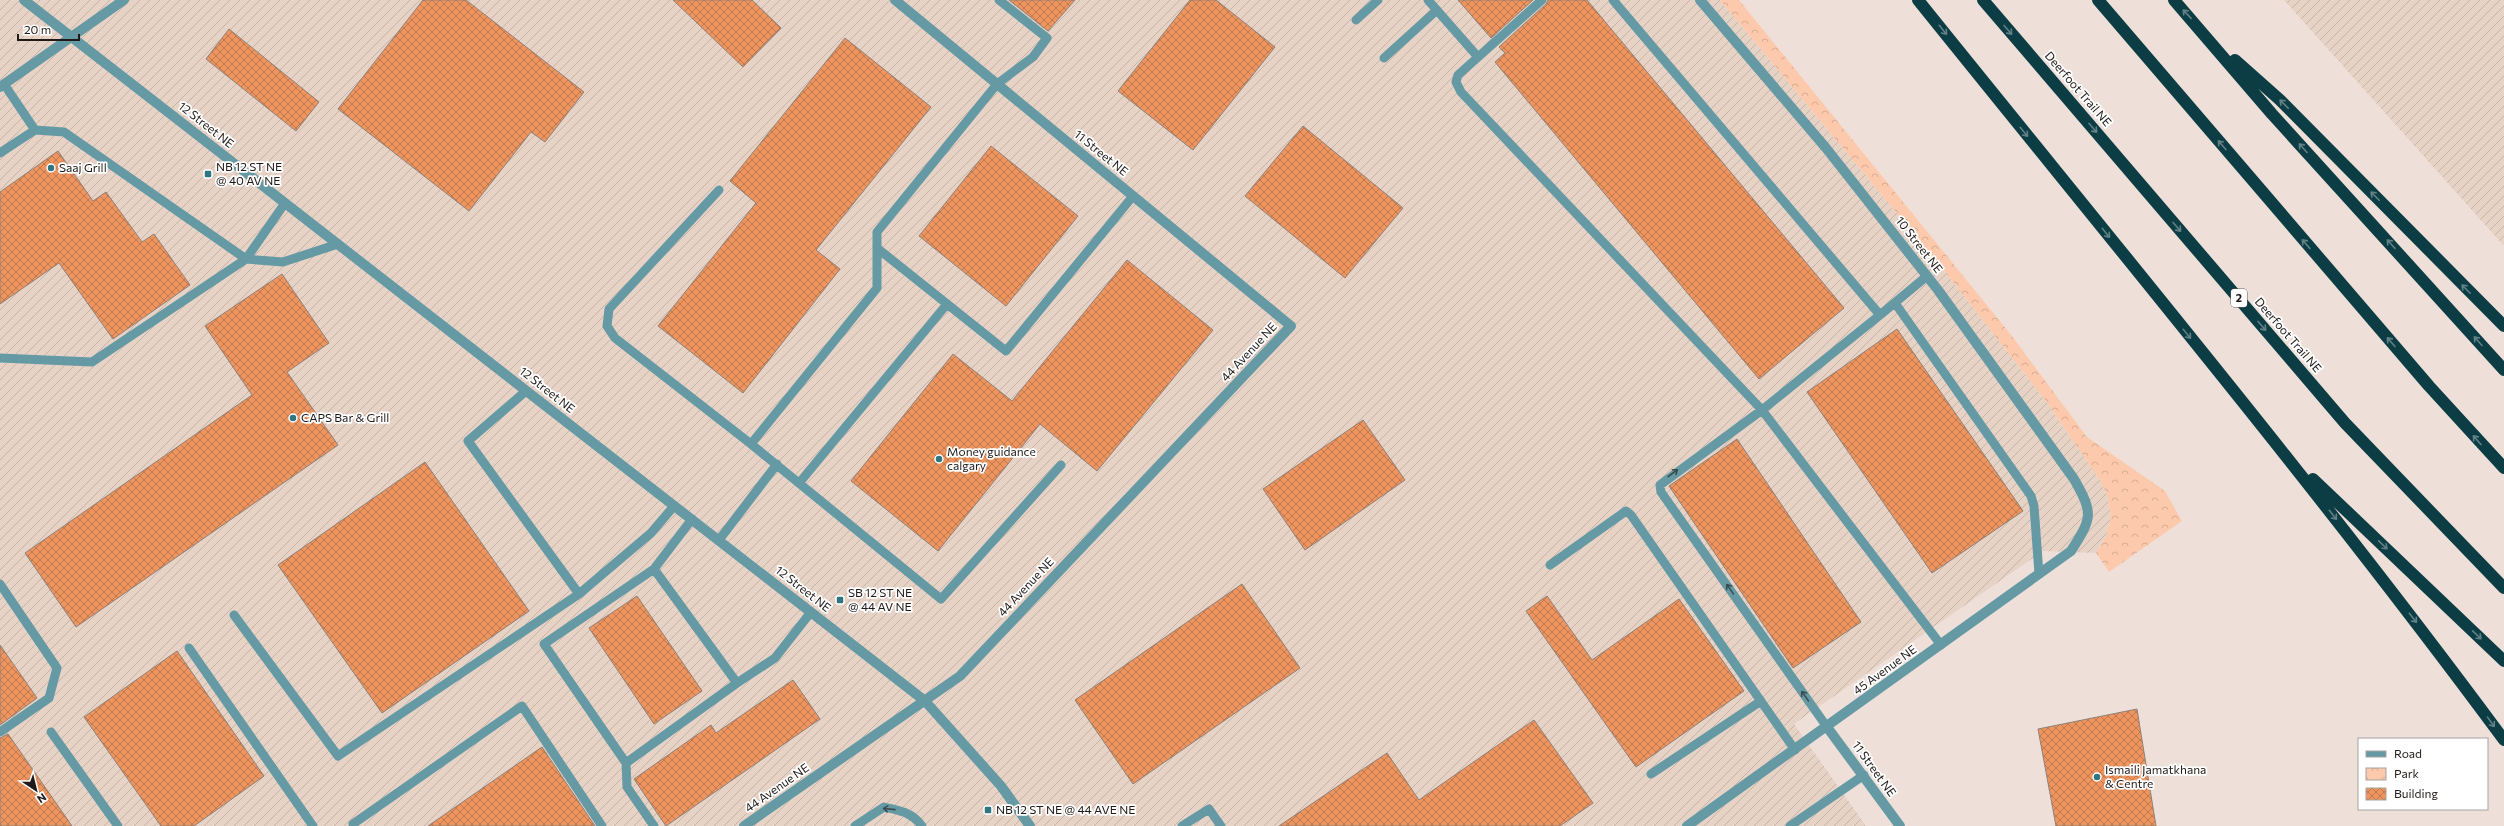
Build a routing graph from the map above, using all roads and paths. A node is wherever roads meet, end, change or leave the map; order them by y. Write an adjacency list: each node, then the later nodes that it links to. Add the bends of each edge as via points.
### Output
1 (24, 0): 17 (street, 12 Street NE)
2 (124, 0): 17 (street)
3 (895, 0): 20 (street, 11 Street NE)
4 (1000, 0): 20 (lane, via 1047,38 1033,57)
5 (1378, 0): 15 (lane)
6 (1428, 0): 14 (lane)
7 (1542, 0): 18 (lane)
8 (1612, 0): 33 (lane)
9 (1700, 0): 30 (street, 10 Street NE, via 1826,148)
10 (1918, 0): 41 (highway, one-way to 41)
11 (1983, 0): 54 (highway, Deerfoot Trail NE / 2, one-way to 54, via 2345,423)
12 (2098, 0): 44 (highway, one-way to 12, via 2429,386)
13 (2174, 0): 16 (highway, one-way to 13)
14 (1437, 10): 18 (lane); 19 (lane)
15 (1356, 20)
16 (2200, 29): 35 (highway, one-way to 16, via 2280,100); 37 (highway, one-way to 16, via 2272,114)
17 (71, 37): 21 (street); 26 (street, 12 Street NE)
18 (1478, 57): 39 (lane, via 1458,75 1456,82 1461,92)
19 (1384, 58)
20 (997, 84): 25 (street, 11 Street NE); 28 (lane, via 877,232)
21 (2, 85): 22 (lane)
22 (35, 130): 23 (lane); 29 (lane, via 64,132)
23 (0, 153)
24 (719, 190): 40 (lane, via 609,309 607,326 614,338)
25 (1133, 196): 32 (lane, via 1006,351); 34 (street, 11 Street NE)
26 (285, 203): 27 (street, 12 Street NE); 29 (lane)
27 (338, 244): 29 (lane, via 283,262); 38 (street, 12 Street NE)
28 (877, 248): 32 (lane); 40 (lane, via 877,288)
29 (246, 259): 36 (lane, via 92,362)
30 (1927, 276): 31 (lane); 48 (street, 10 Street NE, via 2074,479 2088,503)
31 (1895, 303): 33 (lane); 52 (lane, via 2031,496)
32 (947, 304): 45 (lane)
33 (1880, 315): 39 (lane)
34 (1291, 326): 62 (street, 44 Avenue NE, via 960,676)
35 (2504, 326)
36 (0, 358)
37 (2504, 370)
38 (526, 390): 46 (street, 12 Street NE); 55 (lane, via 468,441)
39 (1762, 410): 58 (lane); 64 (lane, one-way to 39, via 1661,492 1660,485)
40 (751, 444): 42 (lane)
41 (2283, 451): 60 (highway, one-way to 60); 67 (highway, one-way to 67, via 2432,642)
42 (777, 464): 45 (lane); 49 (lane)
43 (1061, 465): 45 (lane, via 941,599)
44 (2504, 468)
45 (800, 482)
46 (674, 506): 47 (street, 12 Street NE); 55 (lane, via 651,533)
47 (692, 520): 49 (street, 12 Street NE); 51 (lane)
48 (2088, 524): 52 (street, 45 Avenue NE, via 2071,551)
49 (719, 540): 56 (street, 12 Street NE)
50 (1550, 565): 63 (lane, via 1626,511 1636,521)
51 (654, 569): 61 (lane); 69 (lane, via 544,644)
52 (2039, 574): 58 (street, 45 Avenue NE)
53 (0, 584): 65 (lane, via 57,668 49,698)
54 (2504, 588)
55 (580, 594): 57 (lane, via 338,756)
56 (811, 612): 61 (lane, via 775,658); 62 (street, 12 Street NE)
57 (234, 615)
58 (1941, 645): 64 (street, 45 Avenue NE)
59 (189, 648): 73 (lane)
60 (2504, 661)
61 (737, 683): 69 (lane)
62 (925, 701): 77 (street, 44 Avenue NE); 80 (street, 12 Street NE, via 1001,786)
63 (1761, 701): 68 (lane); 70 (lane)
64 (1827, 728): 68 (street, 45 Avenue NE); 71 (street, 11 Street NE)
65 (0, 732)
66 (51, 732): 72 (lane)
67 (2504, 740)
68 (1795, 750): 83 (street, 45 Avenue NE)
69 (626, 763): 76 (lane, via 627,787)
70 (1652, 774)
71 (1864, 775): 84 (lane); 85 (street, 11 Street NE)
72 (118, 826)
73 (313, 826)
74 (354, 826): 75 (lane, via 353,824 522,706)
75 (602, 826)
76 (654, 826)
77 (744, 826)
78 (855, 826): 79 (lane, one-way to 78, via 916,817 904,811 884,807)
79 (922, 826)
80 (1030, 826)
81 (1182, 826): 82 (lane, via 1209,809)
82 (1221, 826)
83 (1687, 826)
84 (1790, 826)
85 (1900, 826)

